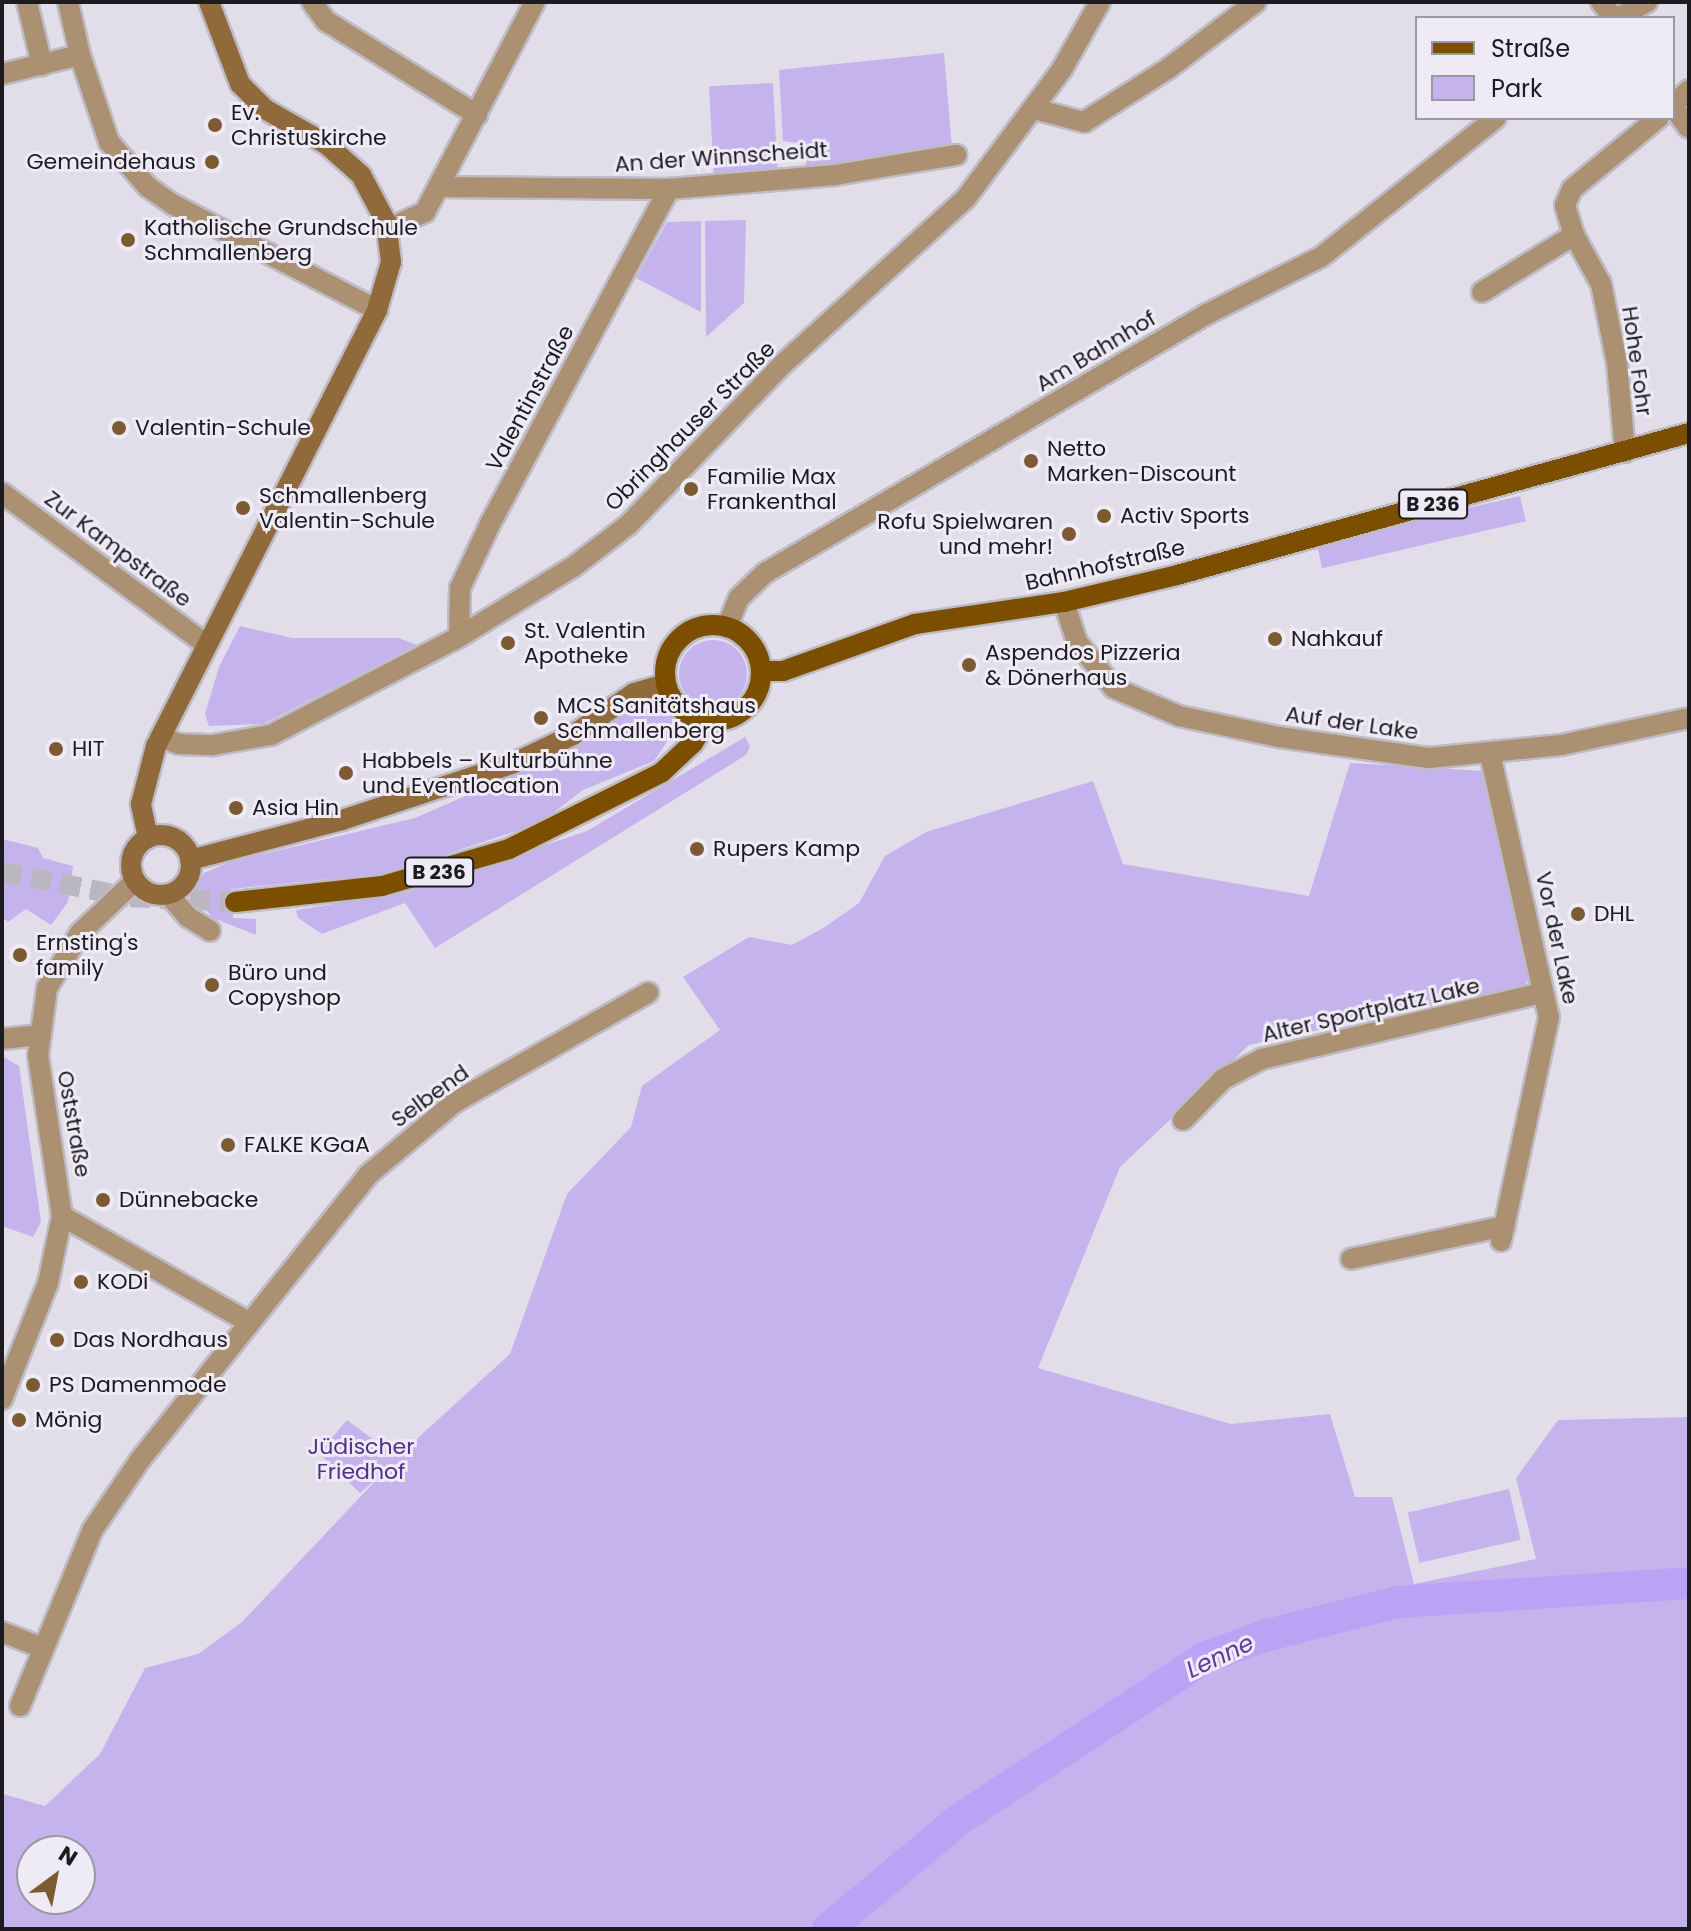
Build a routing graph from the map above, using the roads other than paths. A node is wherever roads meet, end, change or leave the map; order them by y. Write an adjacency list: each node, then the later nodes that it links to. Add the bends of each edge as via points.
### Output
1 (27, 2): 11 (street)
2 (68, 2): 10 (street)
3 (209, 2): 22 (main road, via 240,84 265,109 345,157 372,191)
4 (312, 2): 15 (street, via 326,21)
5 (535, 2): 15 (street)
6 (1100, 2): 13 (street, Obringhauser Straße)
7 (1256, 2): 13 (street, via 1094,118 1074,123)
8 (1647, 2): 9 (street)
9 (1620, 16)
10 (80, 55): 11 (street); 25 (street, via 109,142 148,187)
11 (42, 65): 12 (street)
12 (2, 74)
13 (1034, 109): 31 (street, Obringhauser Straße, via 966,198 783,364 654,502 573,567)
14 (1675, 109): 18 (street)
15 (477, 115): 20 (street)
16 (1493, 120): 30 (street, Am Bahnhof, via 1321,257 1220,306 765,573 739,598)
17 (1656, 120): 23 (street, Hohe Fohr, via 1572,189 1565,209)
18 (1689, 128)
19 (956, 155): 21 (street, An der Winnscheidt, via 835,175)
20 (440, 187): 21 (street, An der Winnscheidt); 22 (street, via 421,216)
21 (669, 189): 31 (street, Valentinstraße, via 460,588)
22 (388, 229): 25 (main road, via 390,274)
23 (1574, 235): 24 (street); 27 (street, Hohe Fohr, via 1601,284 1617,363)
24 (1482, 292)
25 (377, 310): 32 (main road)
26 (1689, 433): 27 (main road, Bahnhofstraße / B 236)
27 (1625, 452): 29 (main road, Bahnhofstraße / B 236)
28 (2, 493): 32 (street, Zur Kampstraße)
29 (1064, 602): 33 (main road, Bahnhofstraße / B 236, via 915,624 783,671); 38 (street, Auf der Lake, via 1077,642 1093,667 1114,688 1158,710 1375,754)
30 (727, 627): 33 (main road, via 751,644); 34 (main road, via 707,624 684,635 668,657)
31 (459, 637): 37 (street, Obringhauser Straße, via 259,739 213,745 179,744)
32 (205, 644): 37 (main road)
33 (762, 671): 36 (main road, via 746,709)
34 (666, 684): 36 (main road, via 679,707); 40 (main road, via 634,693 573,735 514,763 342,820)
35 (1689, 718): 38 (street, Auf der Lake)
36 (706, 721): 43 (main road, B 236, via 693,743 661,773 561,828 509,849 382,886)
37 (160, 737): 39 (main road, via 143,781 141,811)
38 (1490, 754): 46 (street, Vor der Lake)
39 (148, 838): 40 (main road, via 175,839); 41 (main road, via 131,861)
40 (190, 860): 42 (main road, via 184,885)
41 (135, 881): 42 (main road, via 150,893); 47 (street, Oststraße, via 94,917 66,953 47,988)
42 (168, 894): 44 (street, via 188,917)
43 (235, 902)
44 (210, 931)
45 (648, 993): 52 (street, Selbend, via 443,1111 368,1175)
46 (1542, 993): 49 (street, Alter Sportplatz Lake, via 1262,1059 1223,1079); 51 (street, Vor der Lake, via 1548,1033 1503,1234)
47 (38, 1035): 48 (street); 50 (street, Oststraße)
48 (2, 1039)
49 (1183, 1120)
50 (62, 1216): 52 (street); 53 (street, Oststraße, via 48,1283)
51 (1351, 1259)
52 (250, 1323): 55 (street, Selbend, via 140,1460 93,1529)
53 (2, 1399)
54 (2, 1632): 55 (street)
55 (40, 1647): 56 (street, Selbend)
56 (20, 1706)

